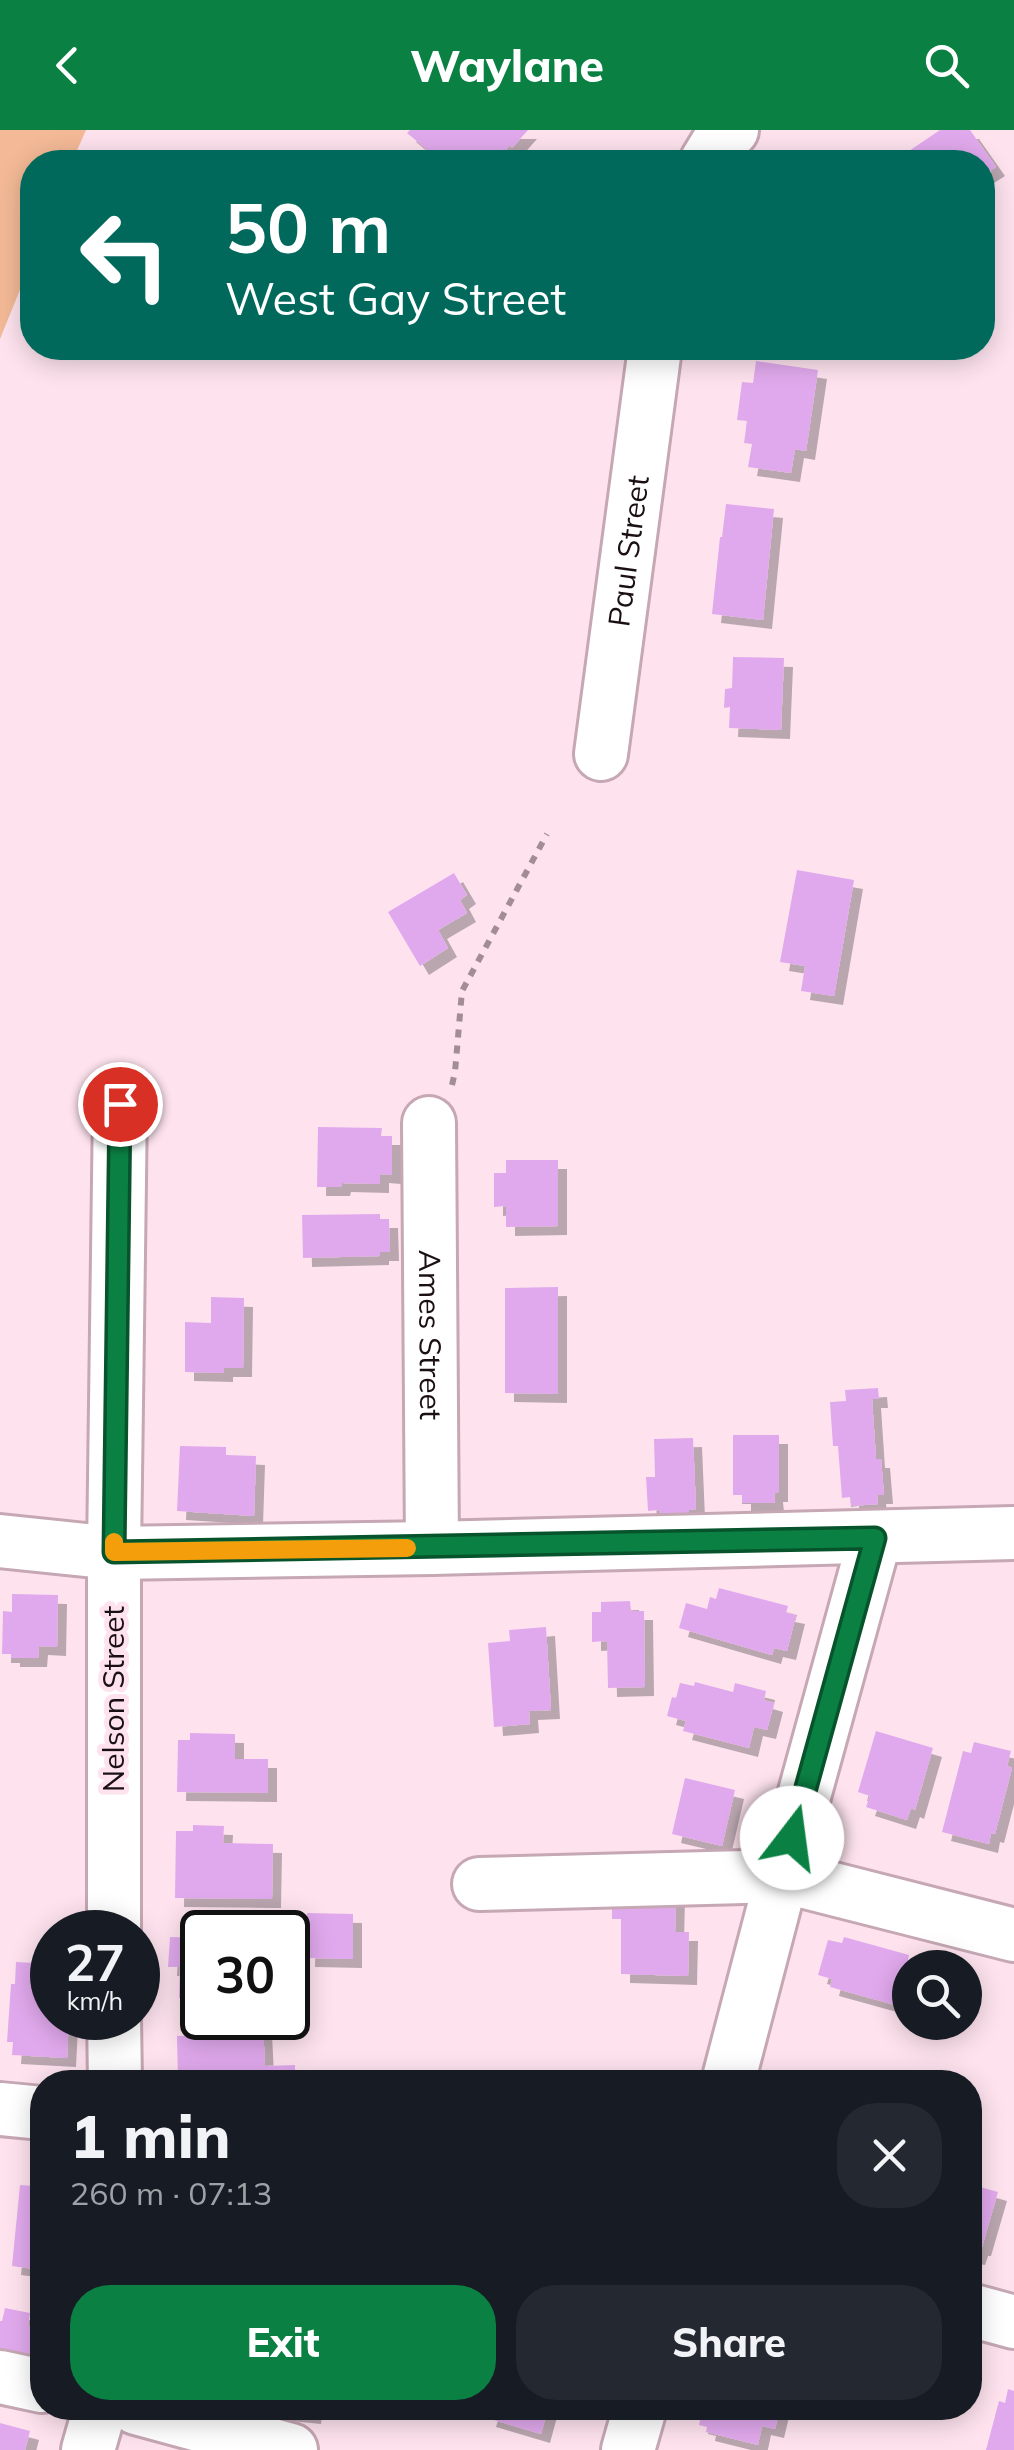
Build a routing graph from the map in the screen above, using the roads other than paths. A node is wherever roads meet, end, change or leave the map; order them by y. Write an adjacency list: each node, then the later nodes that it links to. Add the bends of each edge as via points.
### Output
1 (732, 130): 2 (street)
2 (713, 150)
3 (654, 360): 4 (street, Paul Street)
4 (601, 754)
5 (120, 1104): 11 (street, Nelson Street)
6 (429, 1131): 10 (street, Ames Street)
7 (1014, 1533): 8 (street)
8 (875, 1538): 10 (street); 12 (street)
9 (0, 1540): 11 (street)
10 (432, 1548): 11 (street)
11 (114, 1552): 14 (street, Nelson Street)
12 (782, 1876): 13 (street); 15 (street); 18 (street)
13 (478, 1884)
14 (114, 1910)
15 (1014, 1935)
16 (114, 2040): 17 (street)
17 (114, 2070)
18 (731, 2070)
19 (0, 2109): 20 (street)
20 (30, 2112)
21 (982, 2313): 22 (street)
22 (1014, 2322)
23 (0, 2377): 24 (street)
24 (30, 2383)
25 (97, 2420): 28 (street)
26 (180, 2420): 29 (street)
27 (637, 2420): 30 (street)
28 (88, 2450)
29 (291, 2450)
30 (628, 2450)

